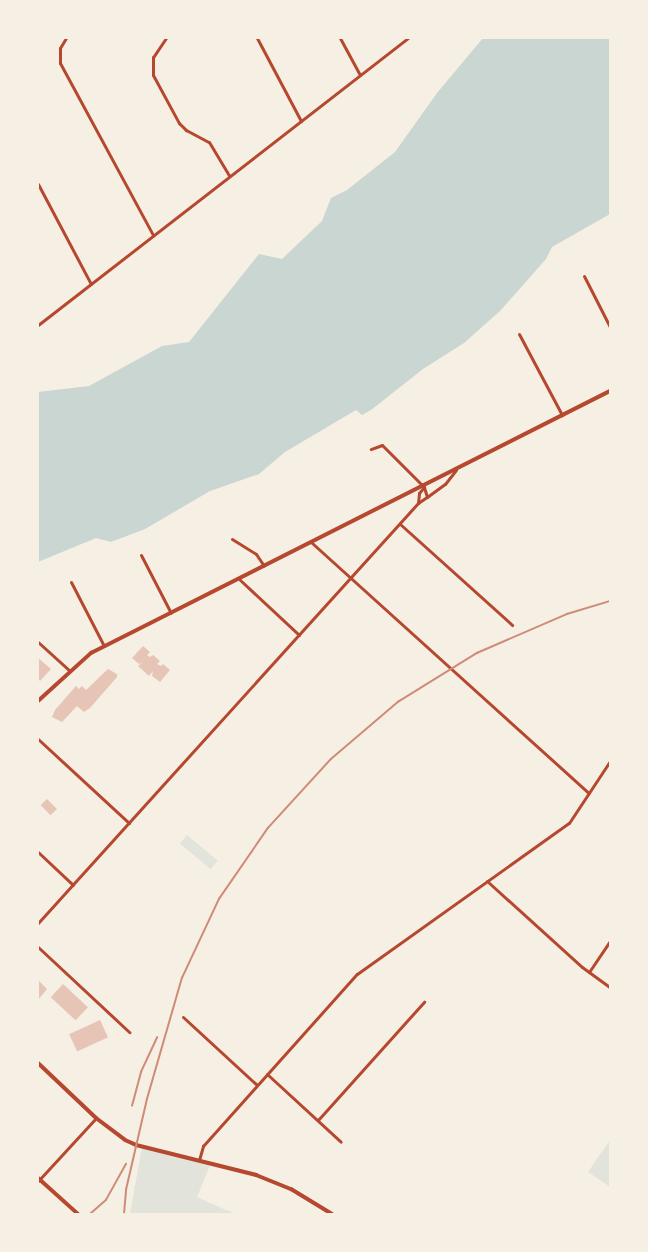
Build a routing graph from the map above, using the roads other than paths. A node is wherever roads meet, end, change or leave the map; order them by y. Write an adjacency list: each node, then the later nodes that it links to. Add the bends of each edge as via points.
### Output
1 (66, 38): 10 (street, via 60,48 60,63)
2 (166, 38): 8 (street, via 153,57 153,75 179,123 209,142)
3 (257, 38): 7 (street)
4 (340, 38): 6 (street)
5 (408, 38): 6 (street)
6 (360, 75): 7 (street)
7 (301, 121): 8 (street)
8 (229, 175): 10 (street)
9 (38, 184): 12 (street)
10 (153, 236): 12 (street)
11 (584, 276): 14 (street)
12 (91, 284): 13 (street)
13 (38, 325)
14 (610, 327)
15 (519, 334): 17 (street)
16 (610, 391): 17 (main road)
17 (562, 416): 19 (main road)
18 (371, 449): 20 (street, via 382,445)
19 (456, 470): 20 (main road); 21 (street)
20 (424, 486): 21 (street); 22 (street); 25 (main road)
21 (427, 497): 22 (street)
22 (418, 503): 23 (street)
23 (400, 524): 29 (street); 32 (street)
24 (232, 539): 27 (street, via 258,556)
25 (312, 543): 27 (main road); 29 (street)
26 (141, 555): 31 (street)
27 (265, 566): 28 (main road)
28 (239, 579): 31 (main road); 33 (street)
29 (351, 579): 33 (street); 40 (street)
30 (72, 582): 35 (street)
31 (171, 613): 35 (main road)
32 (512, 625)
33 (299, 635): 41 (street)
34 (38, 642): 36 (street)
35 (104, 646): 36 (main road)
36 (70, 671): 37 (main road)
37 (38, 701)
38 (38, 739): 41 (street)
39 (610, 761): 40 (street)
40 (589, 794): 43 (street, via 569,823)
41 (129, 823): 44 (street)
42 (38, 852): 44 (street)
43 (487, 881): 48 (street); 54 (street, via 357,974)
44 (73, 885): 45 (street)
45 (38, 923)
46 (610, 941): 48 (street)
47 (38, 947): 52 (street)
48 (589, 972): 49 (street)
49 (610, 987)
50 (424, 1002): 57 (street)
51 (183, 1017): 55 (street)
52 (129, 1032)
53 (38, 1063): 56 (main road)
54 (267, 1074): 55 (street); 57 (street)
55 (257, 1085): 59 (street, via 202,1146)
56 (96, 1118): 59 (main road, via 136,1145); 60 (street)
57 (318, 1120): 58 (street)
58 (341, 1142)
59 (199, 1160): 62 (main road, via 274,1181)
60 (38, 1180): 61 (main road)
61 (78, 1215)
62 (332, 1215)

